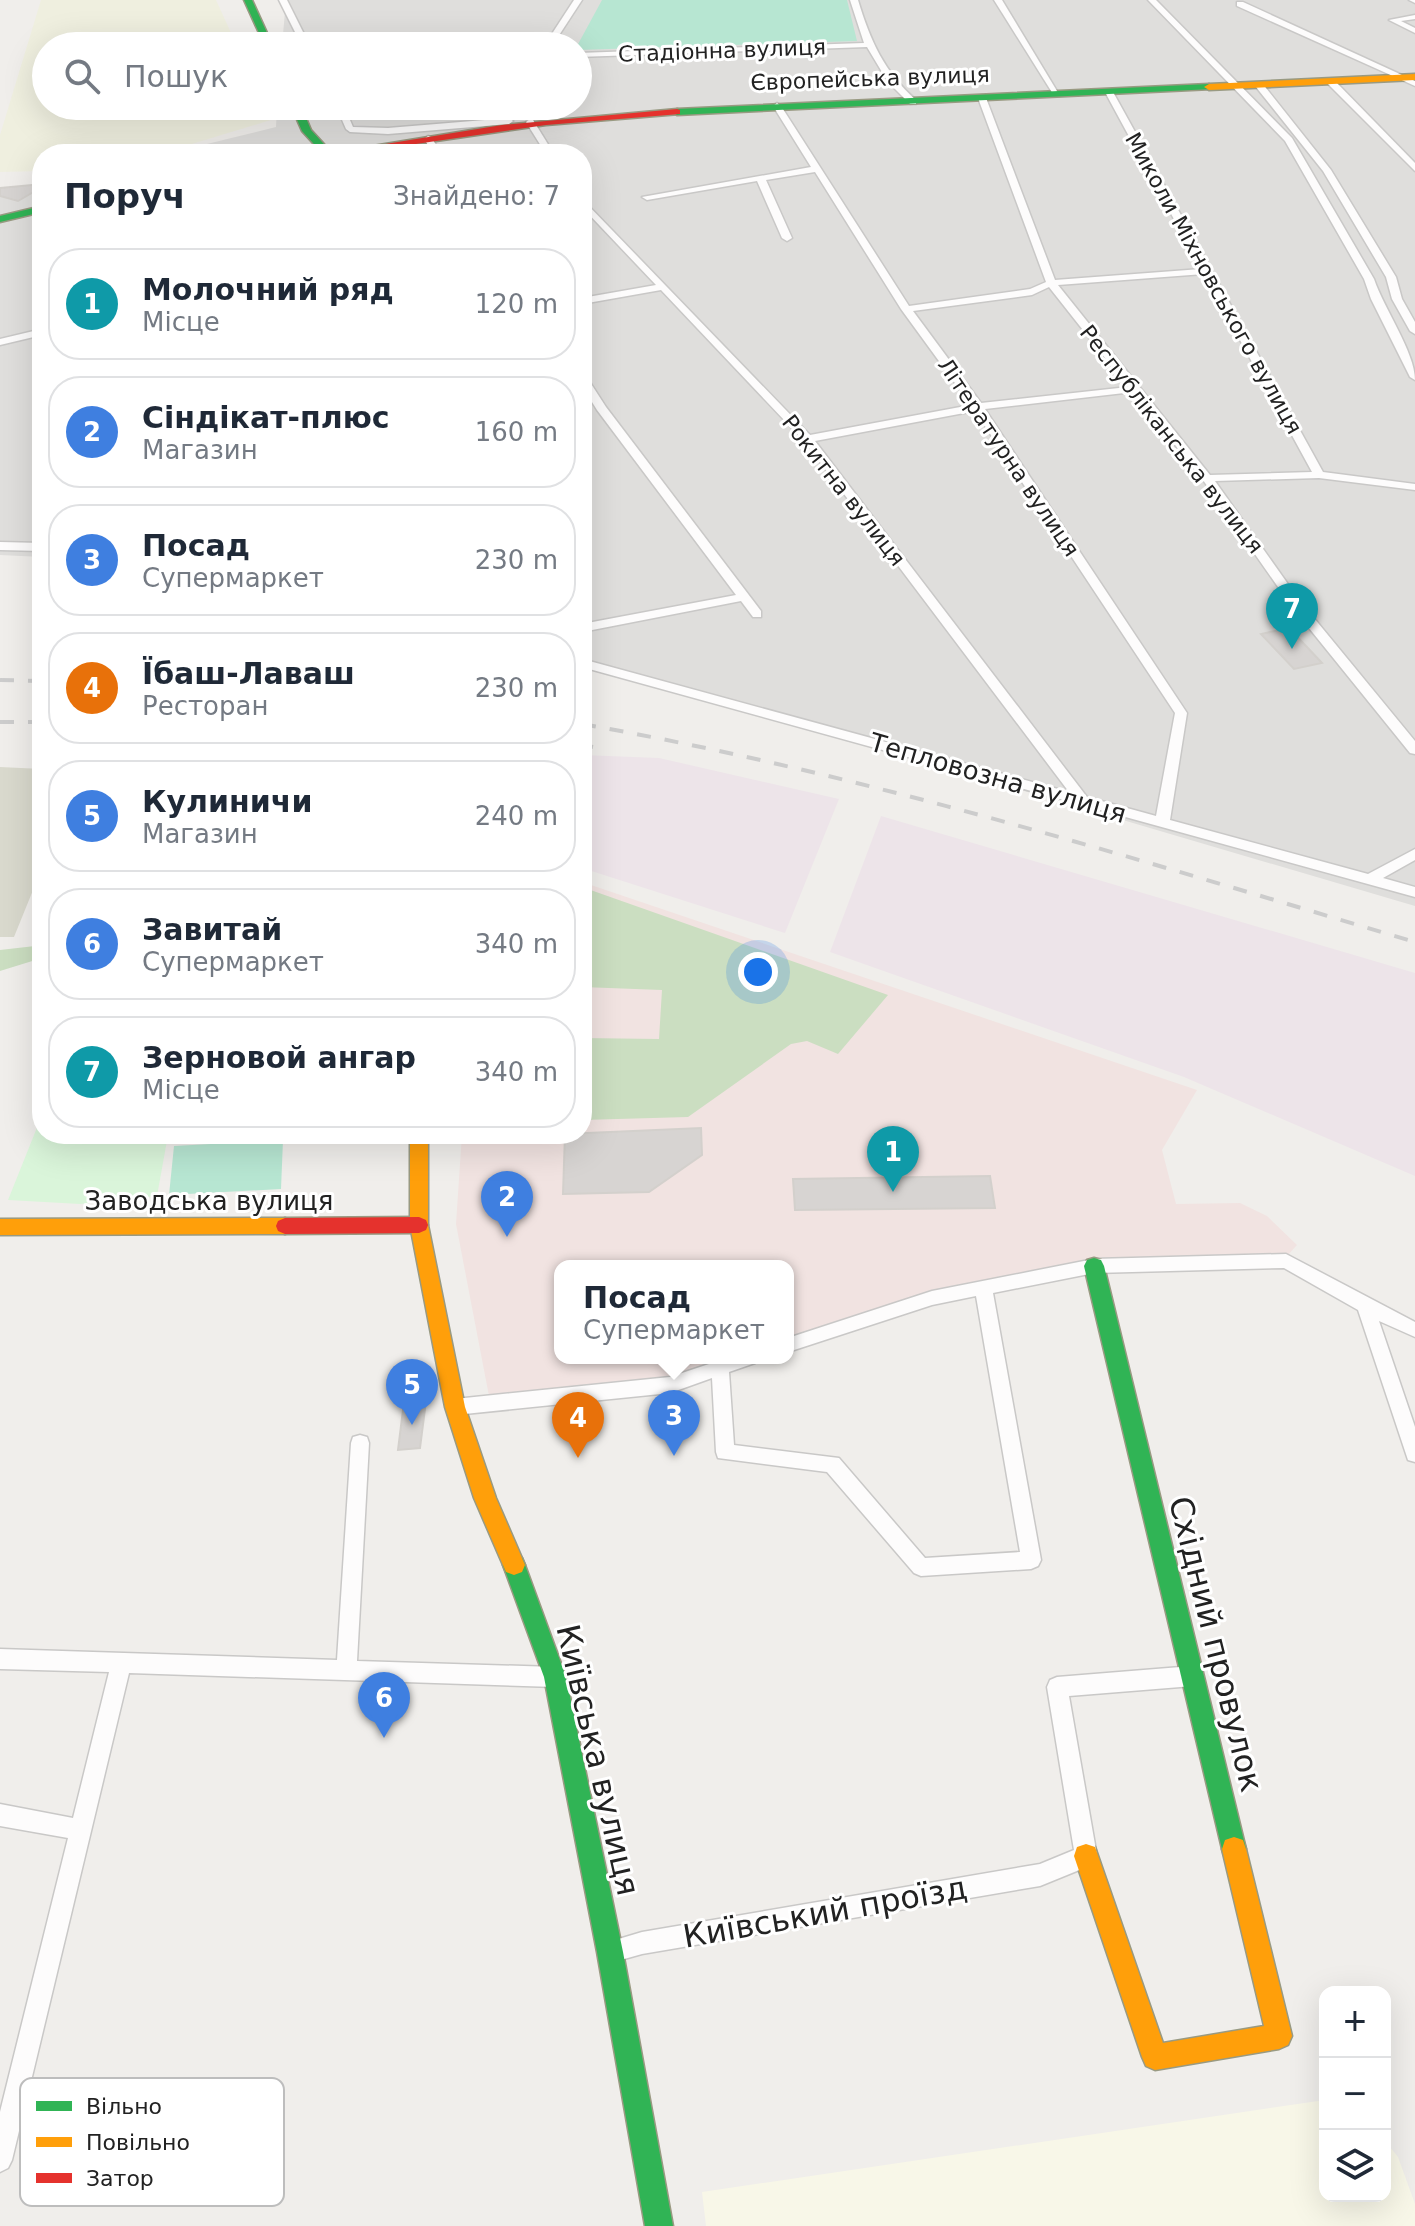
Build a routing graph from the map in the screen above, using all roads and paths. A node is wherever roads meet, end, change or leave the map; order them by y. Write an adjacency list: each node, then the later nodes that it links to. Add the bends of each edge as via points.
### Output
1 (248, 0): 10 (street)
2 (283, 0): 11 (street)
3 (578, 0): 12 (street)
4 (854, 0): 13 (street)
5 (998, 0): 20 (street)
6 (1152, 0): 18 (street)
7 (1240, 4): 15 (street)
8 (1415, 17): 9 (street, via 1393,20)
9 (1415, 31)
10 (263, 32)
11 (299, 32)
12 (557, 32)
13 (867, 45): 14 (street, Стадіонна вулиця); 22 (street, via 895,87)
14 (592, 55)
15 (1410, 80): 16 (street, Європейська вулиця)
16 (1331, 82): 17 (street, Європейська вулиця); 31 (street)
17 (1259, 85): 18 (street, Європейська вулиця); 44 (street, via 1327,170 1391,277)
18 (1238, 86): 19 (street, Європейська вулиця); 47 (street, via 1289,140 1369,279)
19 (1109, 92): 20 (street, Європейська вулиця); 39 (street, Миколи Міхновського вулиця)
20 (1057, 94): 21 (street, Європейська вулиця)
21 (982, 98): 22 (street, Європейська вулиця); 40 (street, Республіканська вулиця)
22 (913, 102): 23 (street, Європейська вулиця)
23 (777, 106): 24 (street, Європейська вулиця); 32 (street, Літературна вулиця)
24 (592, 116)
25 (302, 120): 28 (street)
26 (346, 120): 27 (street, via 350,129 388,131)
27 (514, 120): 29 (street, Європейська вулиця); 30 (street)
28 (319, 144)
29 (439, 144)
30 (539, 144)
31 (1415, 168)
32 (817, 169): 33 (street); 43 (street, Літературна вулиця)
33 (760, 177): 34 (street); 38 (street)
34 (647, 197)
35 (32, 211): 37 (street)
36 (592, 212): 41 (street, Рокитна вулиця)
37 (0, 219)
38 (787, 238)
39 (1208, 271): 40 (street); 52 (street, Миколи Міхновського вулиця)
40 (1051, 283): 43 (street, via 1032,292); 48 (street, Республіканська вулиця)
41 (663, 287): 42 (street); 51 (street, Рокитна вулиця)
42 (592, 299)
43 (906, 309): 50 (street, Літературна вулиця)
44 (1415, 331)
45 (32, 334): 46 (street)
46 (0, 342)
47 (1415, 377)
48 (1135, 389): 50 (street); 53 (street, Республіканська вулиця)
49 (592, 394): 57 (street)
50 (978, 407): 51 (street); 63 (street, Літературна вулиця, via 1181,713)
51 (808, 439): 62 (street, Рокитна вулиця)
52 (1319, 475): 53 (street); 54 (street)
53 (1207, 478): 61 (street, Республіканська вулиця, via 1296,604)
54 (1415, 487)
55 (0, 546): 56 (street)
56 (32, 547)
57 (742, 597): 58 (street); 59 (street)
58 (757, 614)
59 (592, 626)
60 (592, 666): 62 (street, Тепловозна вулиця)
61 (1415, 750)
62 (1082, 800): 63 (street, Тепловозна вулиця)
63 (1162, 824): 65 (street, Тепловозна вулиця)
64 (1415, 854): 65 (street)
65 (1371, 879): 66 (street, Тепловозна вулиця)
66 (1415, 892)
67 (419, 1144): 68 (street, Київська вулиця)
68 (419, 1225): 69 (street, Заводська вулиця); 77 (street, Київська вулиця)
69 (0, 1227)
70 (1094, 1266): 71 (street); 72 (street, via 1286,1261); 83 (street, Східний провулок)
71 (983, 1288): 74 (street, via 932,1298); 76 (street, via 1031,1560 921,1567 832,1464 725,1452)
72 (1365, 1306): 73 (street); 79 (street)
73 (1415, 1330)
74 (794, 1343)
75 (732, 1364): 76 (street)
76 (720, 1368): 77 (street, via 670,1385)
77 (455, 1407): 84 (street, Київська вулиця)
78 (360, 1443): 82 (street)
79 (1415, 1454)
80 (0, 1659): 81 (street)
81 (121, 1663): 82 (street); 86 (street)
82 (346, 1670): 84 (street)
83 (1193, 1676): 87 (street, via 1057,1687); 87 (street, Східний провулок, via 1279,2036 1155,2057)
84 (555, 1677): 88 (street, Київська вулиця)
85 (0, 1815): 86 (street)
86 (81, 1830): 89 (street)
87 (1086, 1856): 88 (street, Київський проїзд, via 1040,1875)
88 (610, 1952): 92 (street, Київська вулиця)
89 (20, 2078)
90 (20, 2079): 91 (street)
91 (0, 2160)
92 (659, 2226)

